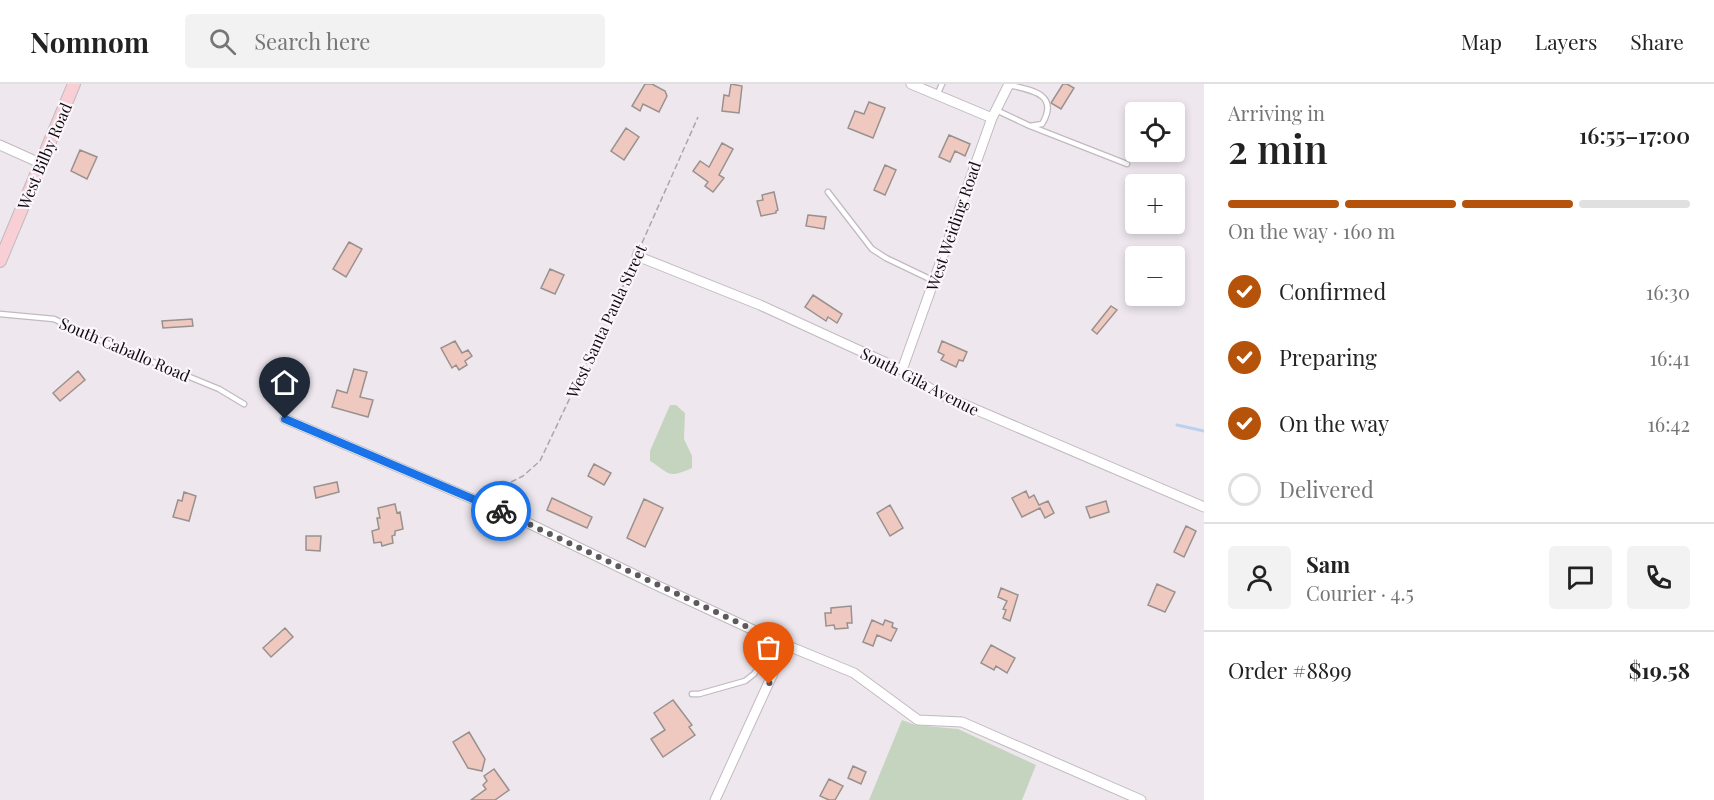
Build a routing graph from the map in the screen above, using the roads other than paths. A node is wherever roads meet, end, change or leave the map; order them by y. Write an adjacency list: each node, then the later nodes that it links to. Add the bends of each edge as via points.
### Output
1 (74, 84): 9 (street, West Bilby Road)
2 (911, 84): 5 (street)
3 (942, 84): 5 (lane)
4 (1009, 84): 6 (street, West Weiding Road); 7 (lane, via 1044,96 1046,117 1042,124)
5 (937, 95): 6 (street)
6 (994, 114): 7 (lane); 14 (street, West Weiding Road)
7 (1030, 126): 10 (lane)
8 (0, 145): 9 (street)
9 (40, 164): 13 (street, West Bilby Road)
10 (1127, 164)
11 (828, 192): 14 (lane, via 872,249)
12 (638, 253): 16 (street, South Gila Avenue)
13 (0, 261)
14 (934, 281): 16 (street, West Weiding Road)
15 (0, 314): 17 (lane, South Caballo Road, via 54,319 219,389)
16 (902, 370): 21 (street, South Gila Avenue, via 937,393)
17 (244, 404)
18 (285, 419): 20 (street)
19 (503, 486): 20 (street)
20 (492, 507): 22 (street)
21 (1204, 507)
22 (777, 641): 23 (street); 24 (lane, via 746,681)
23 (786, 645): 25 (street); 26 (street, via 854,673 918,720 962,722)
24 (692, 694)
25 (715, 800)
26 (1141, 800)

